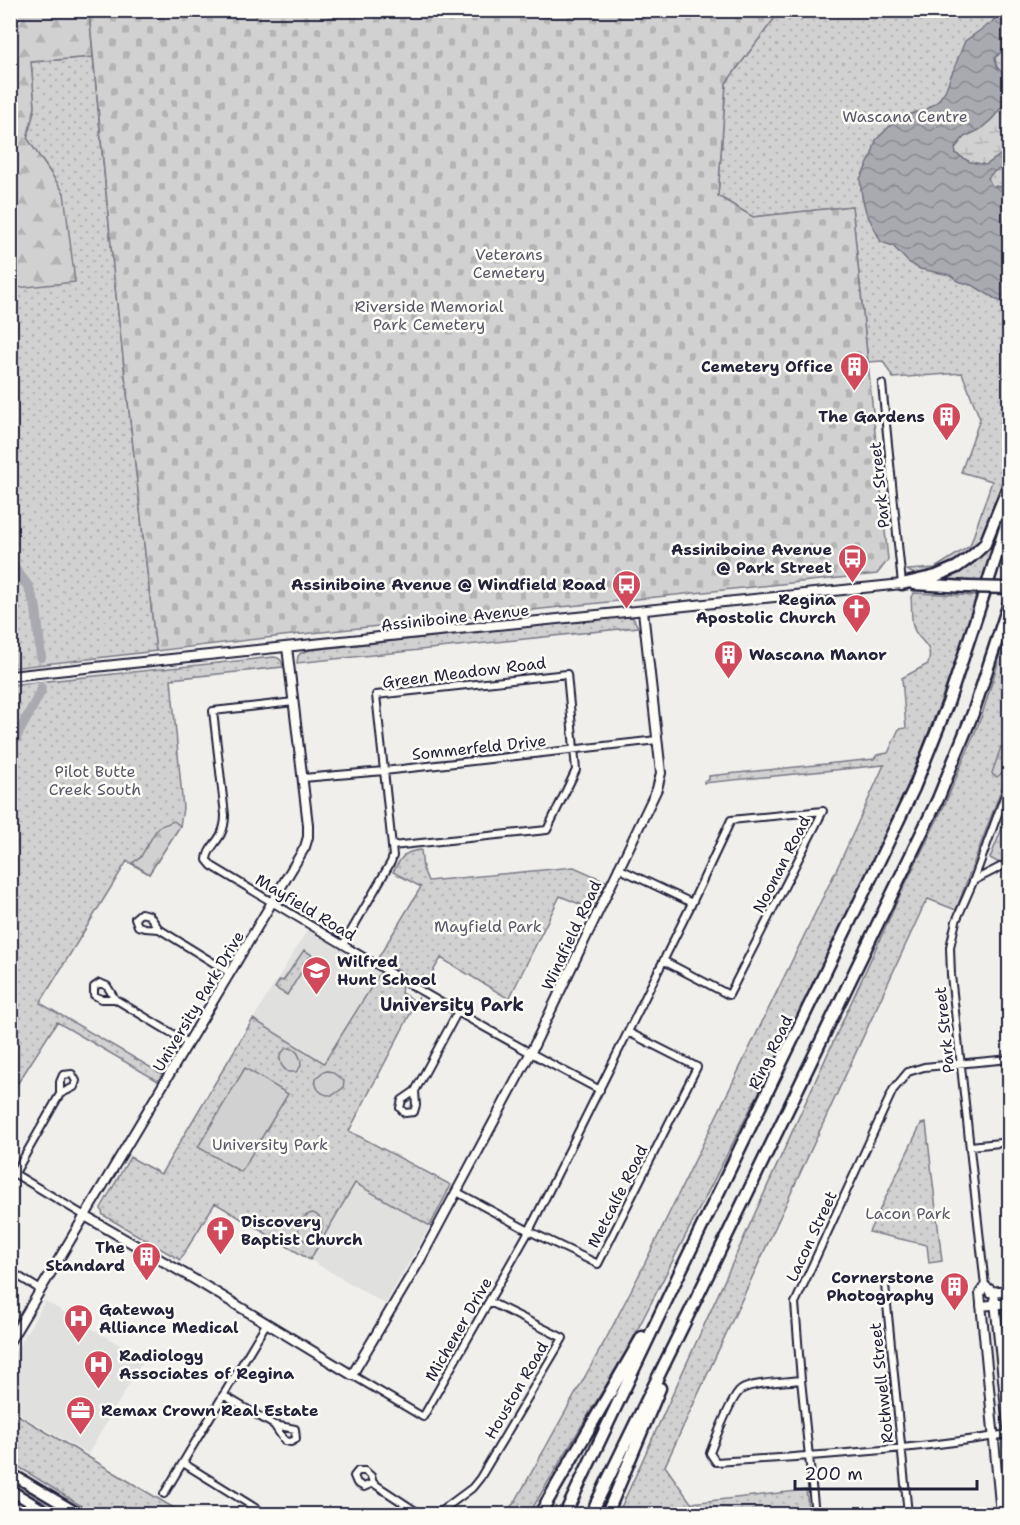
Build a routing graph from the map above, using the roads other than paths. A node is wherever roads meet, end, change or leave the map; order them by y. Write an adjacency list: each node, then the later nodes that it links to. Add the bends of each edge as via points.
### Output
1 (882, 384): 5 (street, Park Street)
2 (1010, 482): 5 (highway, via 985,544 957,567)
3 (1010, 512): 4 (highway)
4 (988, 582)
5 (902, 584): 6 (highway, bridge); 9 (street, Assiniboine Avenue)
6 (1010, 588)
7 (984, 594): 45 (highway, Ring Road, via 948,704 914,788)
8 (1010, 600): 46 (highway, via 973,713 938,799)
9 (643, 611): 10 (street, Assiniboine Avenue); 13 (street, Windfield Road)
10 (287, 647): 11 (street, Assiniboine Avenue); 12 (street, University Park Drive)
11 (10, 676)
12 (294, 702): 16 (street, University Park Drive); 22 (street, Mayfield Road, via 213,711 225,815 220,837 207,860)
13 (657, 740): 14 (street, Sommerfeld Drive); 20 (street, Windfield Road, via 661,773 657,789)
14 (575, 750): 15 (street, Sommerfeld Drive); 15 (street, Green Meadow Road, via 567,674 376,695); 18 (street, Green Meadow Road, via 576,770 547,830)
15 (384, 771): 16 (street, Sommerfeld Drive); 18 (street, Green Meadow Road)
16 (303, 778): 22 (street, University Park Drive, via 308,837)
17 (1009, 782): 21 (street, Park Street)
18 (392, 846): 25 (street, Green Meadow Road, via 391,862)
19 (1010, 862): 21 (street)
20 (618, 868): 23 (street); 32 (street, Windfield Road)
21 (973, 882): 34 (street, Park Street, via 956,921 950,947)
22 (272, 902): 25 (street, Mayfield Road); 27 (street, University Park Drive)
23 (692, 903): 26 (street, Michener Drive); 26 (street, Noonan Road, via 731,820 823,811 729,995)
24 (159, 929): 27 (street)
25 (343, 945): 29 (street, Mayfield Road)
26 (664, 961): 30 (street, Michener Drive)
27 (230, 973): 31 (street, University Park Drive)
28 (115, 999): 31 (street)
29 (457, 1013): 32 (street, Mayfield Road); 36 (street)
30 (628, 1032): 35 (street, Michener Drive); 43 (street, Metcalfe Road, via 697,1066 597,1264)
31 (188, 1044): 42 (street, University Park Drive)
32 (530, 1054): 35 (street, Mayfield Road); 41 (street, Windfield Road)
33 (1010, 1059): 34 (street, Lacon Street)
34 (961, 1064): 39 (street, Park Street); 60 (street, Lacon Street, via 908,1072 893,1090 795,1303)
35 (600, 1090): 43 (street, Michener Drive)
36 (415, 1091)
37 (60, 1094): 40 (street)
38 (1010, 1142): 39 (street)
39 (970, 1146): 48 (street, Park Street)
40 (13, 1172): 42 (street)
41 (457, 1192): 43 (street, Metcalfe Road); 59 (street, Windfield Road)
42 (85, 1216): 49 (street, University Park Drive); 57 (street, Michener Drive)
43 (530, 1231): 53 (street, Michener Drive)
44 (10, 1271): 49 (street)
45 (680, 1272): 78 (highway); 79 (highway, Ring Road)
46 (704, 1283): 80 (highway); 81 (highway)
47 (885, 1285): 66 (street, Rothwell Street)
48 (985, 1286): 51 (street); 52 (street)
49 (41, 1290): 58 (street, University Park Drive)
50 (1010, 1290): 51 (street)
51 (994, 1292): 52 (street); 55 (street)
52 (980, 1293): 56 (street)
53 (490, 1302): 59 (street, Michener Drive, via 423,1417); 77 (street, Houston Road, via 563,1338 480,1478)
54 (1010, 1303): 55 (street)
55 (995, 1304): 56 (street); 63 (street)
56 (981, 1306): 64 (street)
57 (266, 1324): 59 (street, Michener Drive); 61 (street)
58 (10, 1341)
59 (352, 1375)
60 (801, 1380): 67 (street, Lacon Street); 67 (street, via 739,1390 710,1453 716,1462)
61 (223, 1395): 62 (street); 68 (street)
62 (274, 1425)
63 (1008, 1434): 64 (street); 65 (street)
64 (993, 1437): 66 (street); 84 (street)
65 (1010, 1447)
66 (901, 1448): 67 (street); 83 (street, Rothwell Street)
67 (808, 1456): 82 (street, Lacon Street)
68 (183, 1463): 72 (street); 75 (street)
69 (10, 1473): 74 (main road)
70 (374, 1483): 76 (street)
71 (10, 1490): 73 (main road)
72 (164, 1494)
73 (50, 1515)
74 (79, 1515)
75 (265, 1515)
76 (420, 1515)
77 (437, 1515)
78 (540, 1515)
79 (565, 1515)
80 (591, 1515)
81 (607, 1515)
82 (815, 1515)
83 (908, 1515)
84 (1001, 1515)

